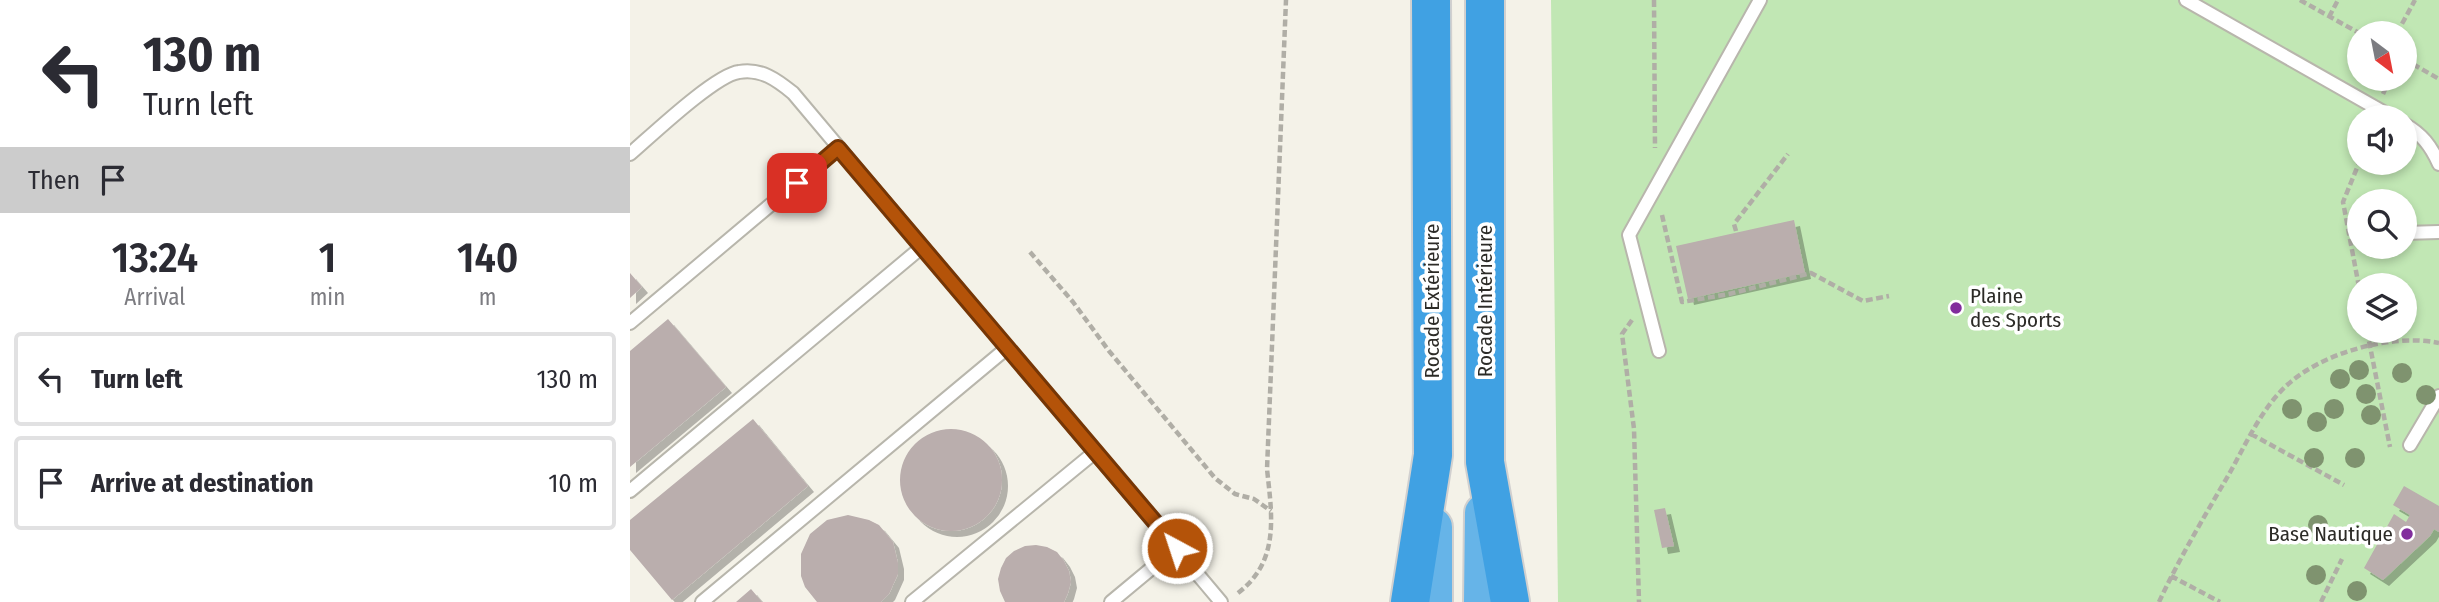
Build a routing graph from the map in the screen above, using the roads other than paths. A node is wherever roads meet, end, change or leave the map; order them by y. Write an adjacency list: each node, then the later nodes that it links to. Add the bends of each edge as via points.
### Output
1 (1431, 0): 19 (highway, Rocade Extérieure)
2 (1485, 0): 20 (highway, Rocade Intérieure)
3 (1760, 0): 15 (lane, via 1629,235)
4 (2186, 0): 5 (lane)
5 (2371, 105)
6 (2417, 131): 9 (lane)
7 (838, 148): 8 (lane, via 777,80 761,73 738,72 716,82); 12 (lane); 13 (lane)
8 (630, 154)
9 (2439, 164)
10 (2439, 232): 11 (lane)
11 (2417, 233)
12 (922, 247): 14 (lane); 21 (lane)
13 (630, 323)
14 (1007, 348): 18 (lane); 23 (lane)
15 (1659, 351)
16 (2439, 396): 17 (lane)
17 (2410, 445)
18 (1095, 452): 22 (lane); 24 (lane)
19 (1433, 455): 27 (highway); 28 (highway, Rocade Extérieure)
20 (1485, 462): 29 (highway, Rocade Intérieure); 30 (highway)
21 (630, 491)
22 (1177, 548): 25 (lane); 26 (lane)
23 (702, 602)
24 (912, 602)
25 (1111, 602)
26 (1220, 602)
27 (1410, 602)
28 (1433, 602)
29 (1483, 602)
30 (1510, 602)

